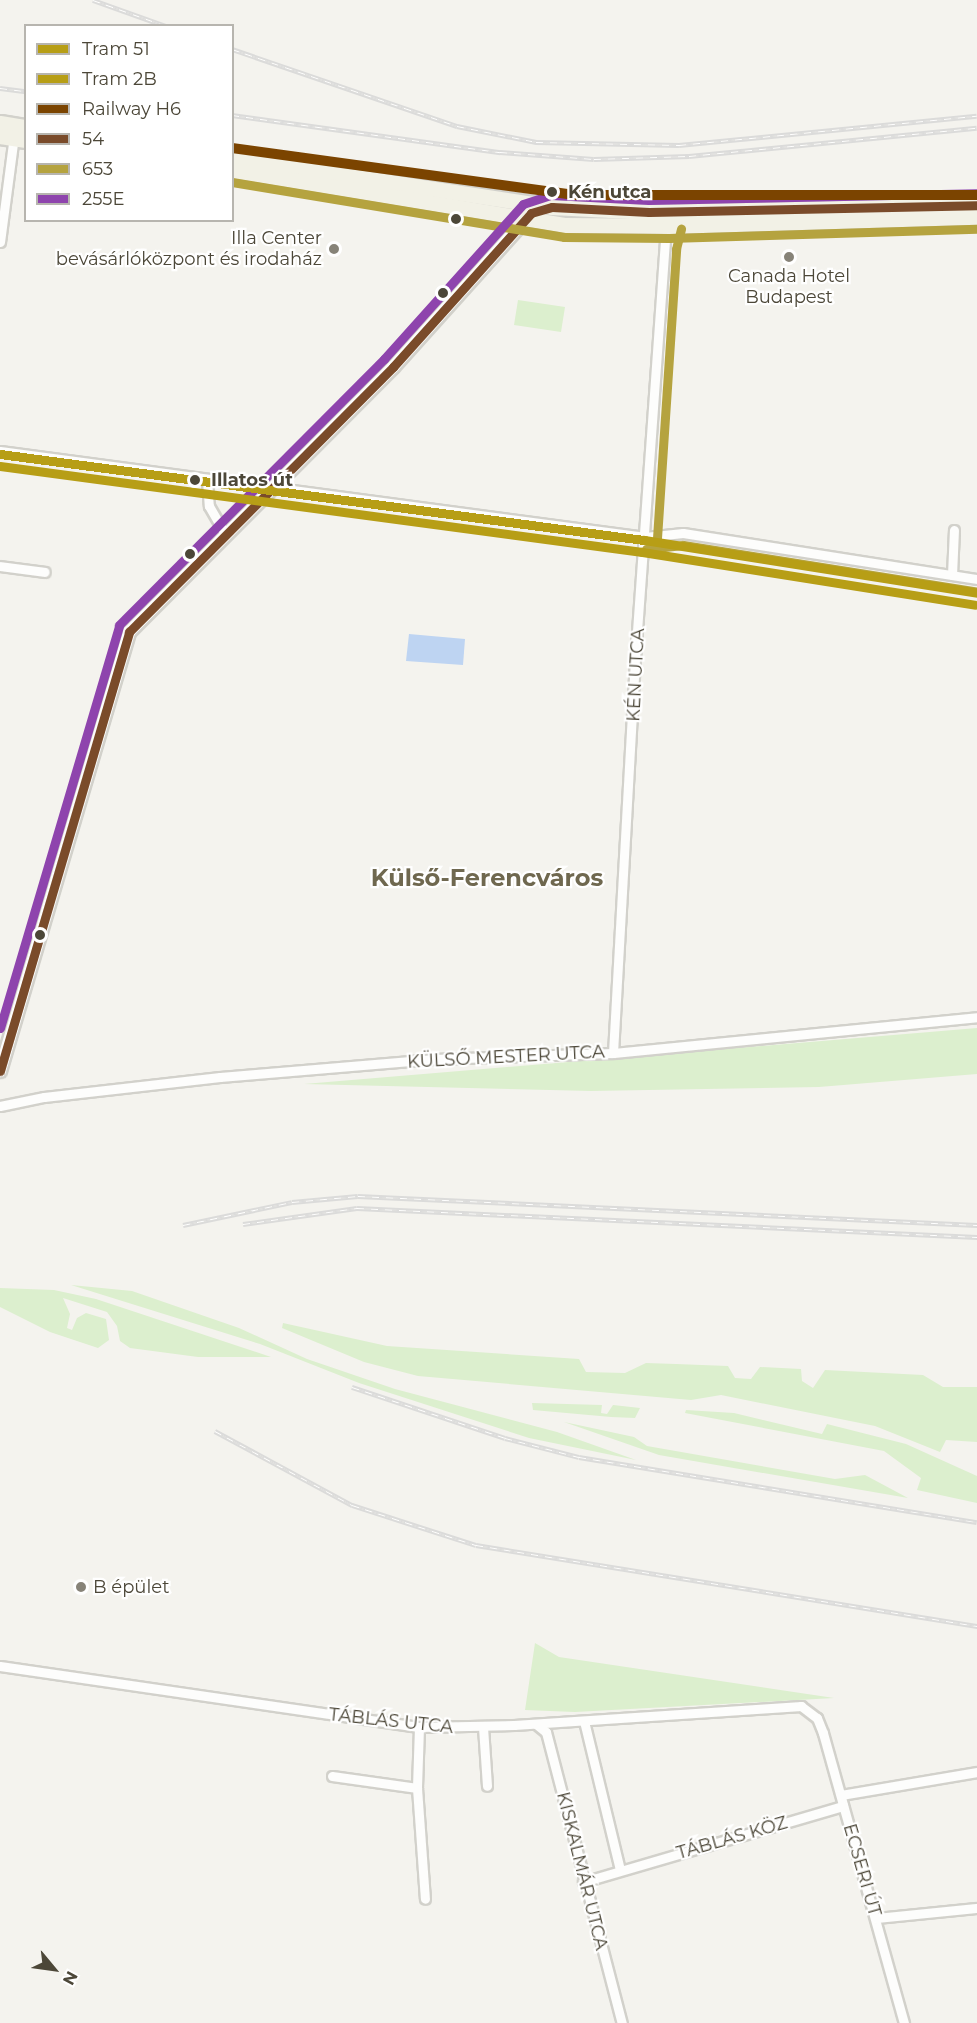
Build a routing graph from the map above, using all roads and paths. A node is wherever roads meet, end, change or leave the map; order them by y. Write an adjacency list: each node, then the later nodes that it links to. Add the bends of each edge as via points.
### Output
1 (12, 131): 12 (street)
2 (234, 158): 4 (main road)
3 (234, 170): 10 (main road)
4 (513, 201): 6 (main road); 10 (street)
5 (977, 205): 8 (main road)
6 (552, 207): 7 (main road); 10 (street, via 537,208)
7 (649, 212): 8 (main road); 11 (street)
8 (682, 212): 11 (street)
9 (977, 217): 11 (main road)
10 (521, 222): 11 (main road); 15 (street, via 393,367)
11 (669, 226): 18 (street, KÉN UTCA, via 664,238)
12 (0, 242)
13 (0, 451): 14 (street)
14 (207, 480): 15 (street); 17 (street, via 209,506)
15 (270, 489): 17 (street); 18 (street)
16 (954, 530): 21 (street)
17 (225, 534): 25 (street, via 136,622 124,643)
18 (645, 537): 21 (street, via 683,533); 24 (street, KÉN UTCA)
19 (0, 566): 20 (street)
20 (45, 572)
21 (952, 575): 22 (street)
22 (977, 579)
23 (977, 1017): 24 (street, KÜLSŐ MESTER UTCA)
24 (614, 1053): 26 (street, KÜLSŐ MESTER UTCA, via 434,1059 220,1077 44,1097)
25 (0, 1071)
26 (0, 1106)
27 (0, 1666): 31 (street, TÁBLÁS UTCA)
28 (817, 1718): 29 (street, TÁBLÁS UTCA, via 793,1705); 37 (street, ECSERI ÚT)
29 (584, 1721): 30 (street, TÁBLÁS UTCA); 39 (street)
30 (536, 1724): 32 (street, TÁBLÁS UTCA); 40 (street, KISKALMÁR UTCA, via 546,1732)
31 (419, 1727): 32 (street, TÁBLÁS UTCA); 36 (street)
32 (483, 1727): 35 (street)
33 (977, 1772): 37 (street)
34 (332, 1776): 36 (street)
35 (487, 1786)
36 (417, 1788): 41 (street)
37 (841, 1794): 38 (street, ECSERI ÚT)
38 (843, 1806): 39 (street, TÁBLÁS KÖZ); 43 (street, ECSERI ÚT)
39 (620, 1870): 40 (street, TÁBLÁS KÖZ)
40 (584, 1882): 44 (street, KISKALMÁR UTCA)
41 (425, 1899)
42 (977, 1908): 43 (street)
43 (876, 1918): 45 (street, ECSERI ÚT)
44 (621, 2023)
45 (904, 2023)

